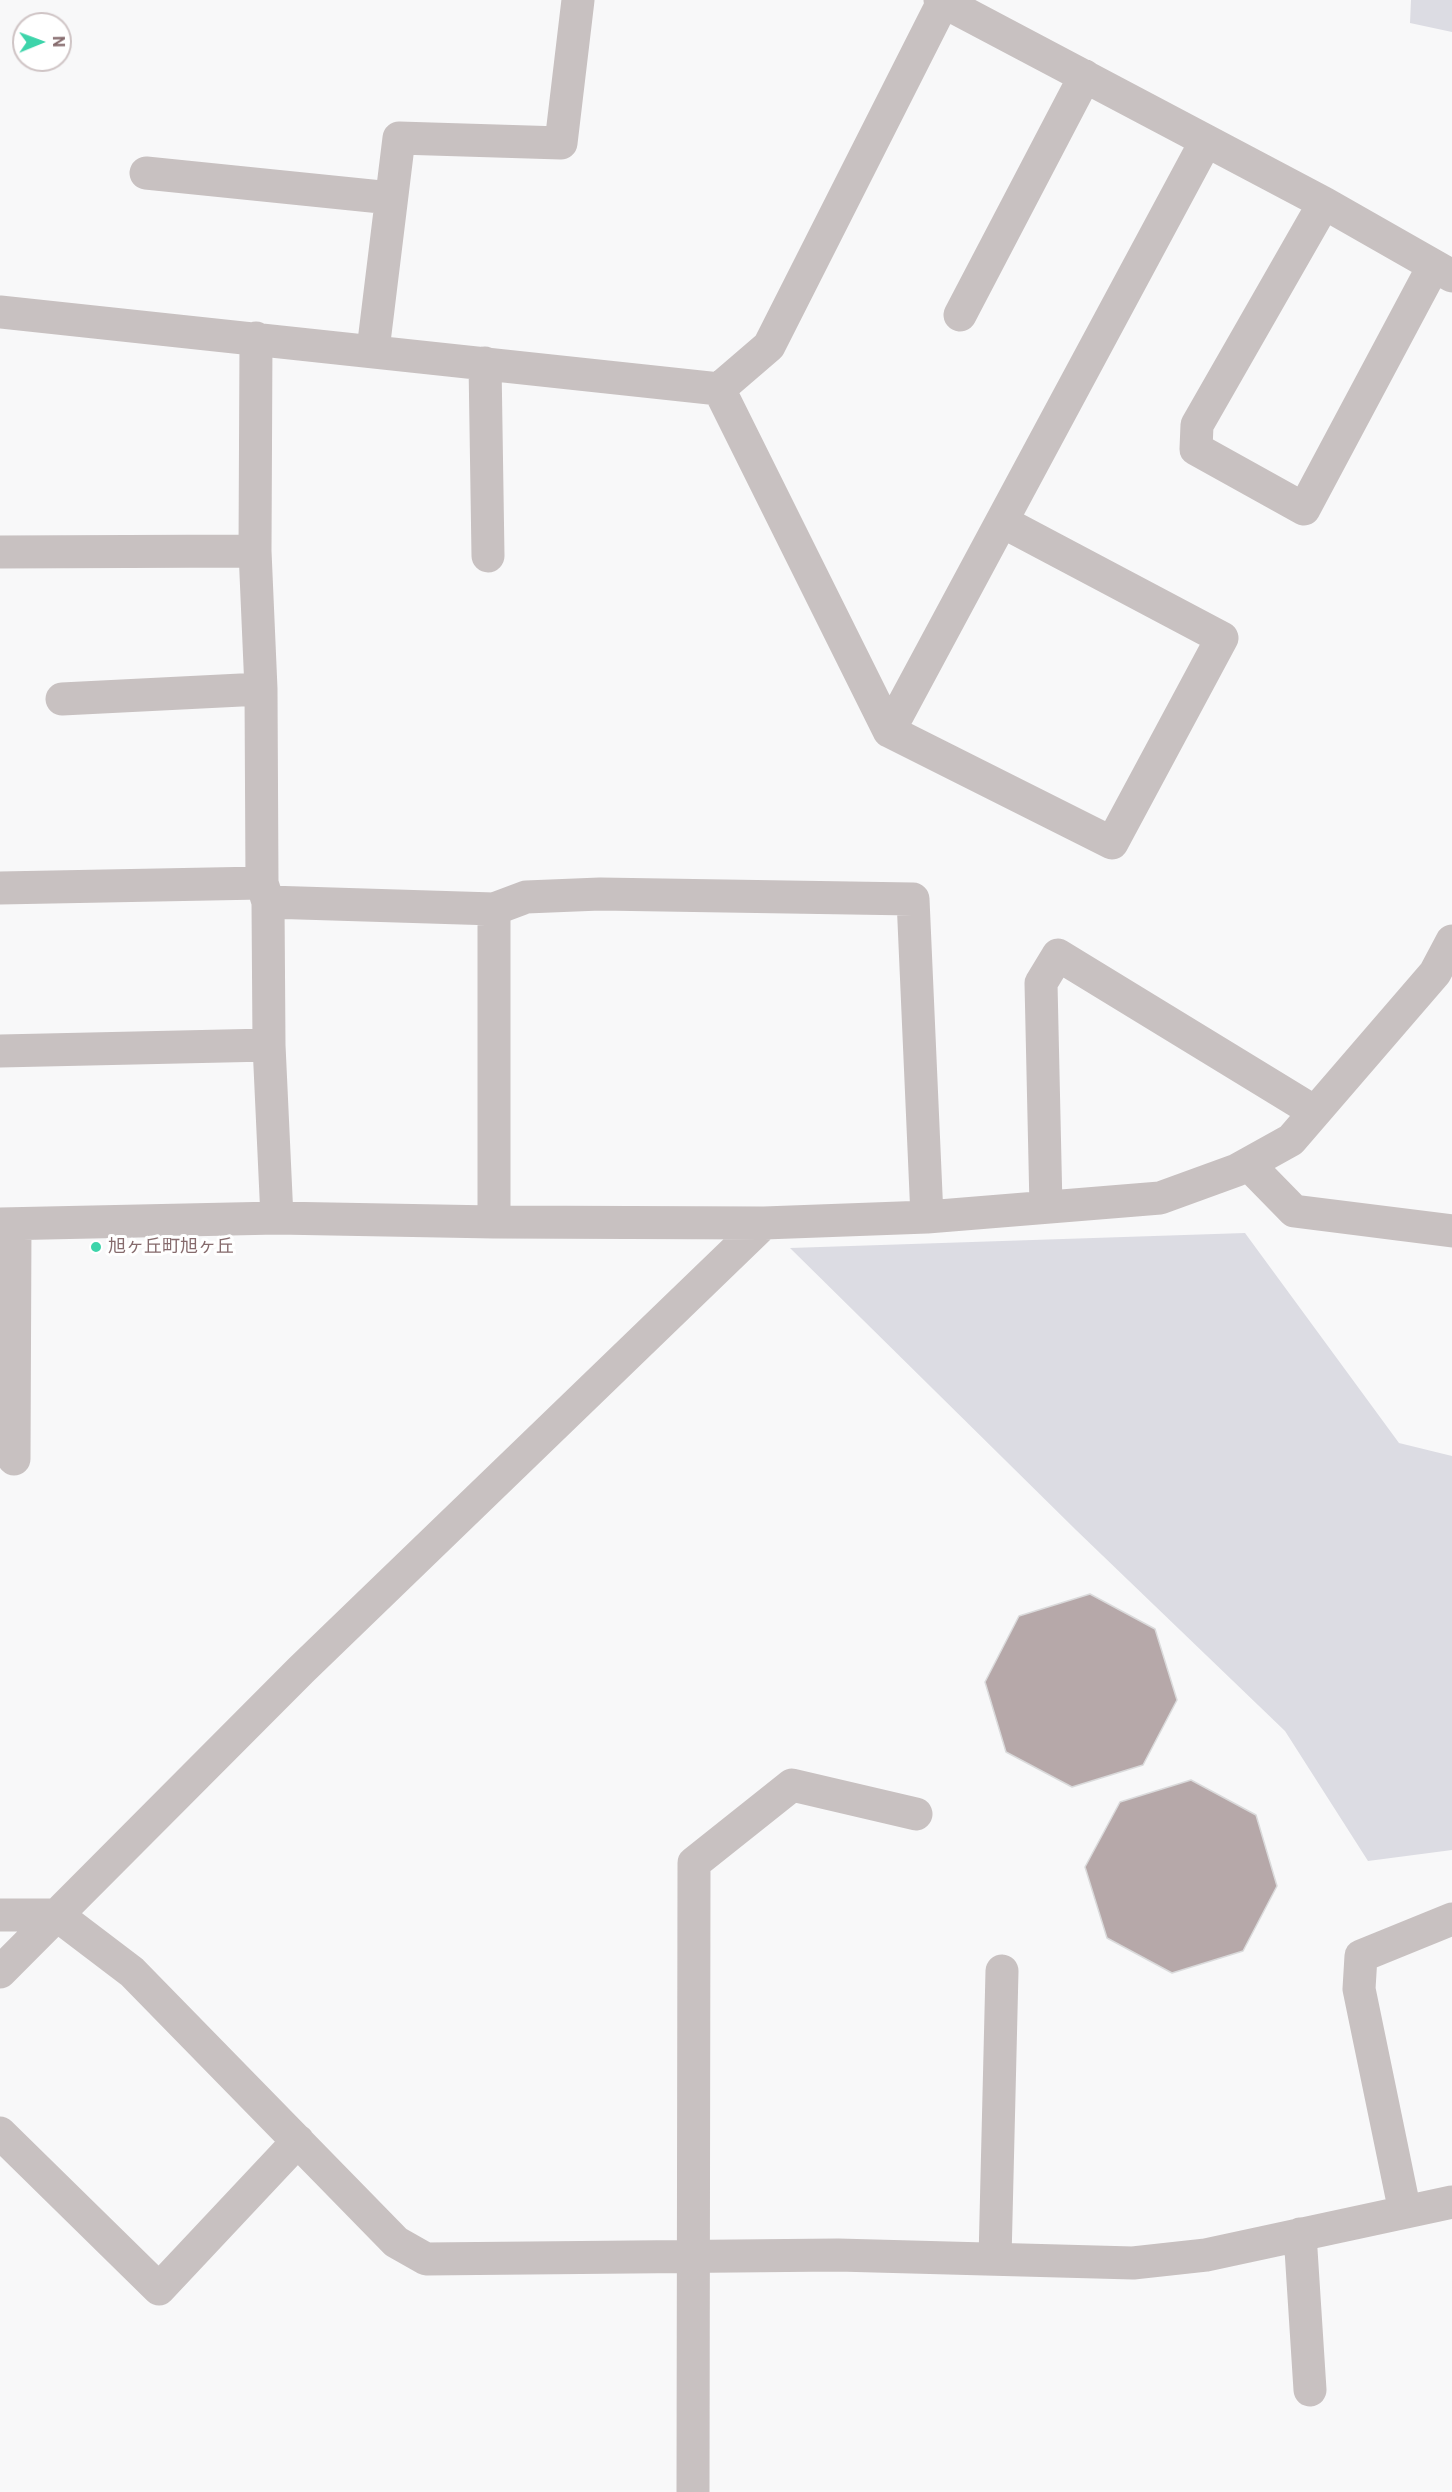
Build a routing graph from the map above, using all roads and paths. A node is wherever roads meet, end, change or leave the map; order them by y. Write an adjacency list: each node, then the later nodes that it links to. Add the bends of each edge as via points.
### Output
1 (578, 0): 6 (street, via 561,143 399,138)
2 (942, 1): 3 (street); 14 (street, via 769,346)
3 (1085, 76): 4 (street); 10 (street)
4 (1206, 141): 7 (street); 15 (street)
5 (146, 173): 6 (street)
6 (391, 198): 12 (street)
7 (1324, 203): 8 (street); 8 (street, via 1197,425 1196,449 1304,509)
8 (1443, 271)
9 (0, 312): 11 (street)
10 (960, 315)
11 (256, 338): 12 (street); 16 (street)
12 (373, 350): 13 (street)
13 (484, 363): 14 (street); 18 (street)
14 (719, 389): 21 (street)
15 (1003, 522): 21 (street); 21 (street, via 1222,638 1112,843)
16 (255, 551): 17 (street); 19 (street)
17 (0, 552)
18 (488, 556)
19 (261, 689): 20 (street); 23 (street)
20 (62, 699)
21 (889, 731)
22 (0, 888): 23 (street)
23 (265, 892): 24 (street); 26 (street)
24 (494, 909): 31 (street, via 526,897 600,894 913,899); 33 (street)
25 (1452, 941): 28 (street, via 1436,973)
26 (269, 1045): 27 (street); 32 (street)
27 (0, 1051)
28 (1315, 1112): 29 (street, via 1291,1140); 30 (street, via 1058,955 1041,983)
29 (1248, 1164): 30 (street, via 1160,1198); 36 (street, via 1294,1211)
30 (1046, 1207): 31 (street)
31 (927, 1217): 34 (street)
32 (278, 1218): 33 (street); 35 (street)
33 (494, 1222): 34 (street)
34 (764, 1222): 40 (street, via 301,1670)
35 (8, 1224): 37 (street)
36 (1452, 1231)
37 (14, 1459)
38 (916, 1814): 49 (street, via 792,1785 694,1863)
39 (0, 1915): 40 (street)
40 (57, 1915): 43 (street); 45 (street, via 132,1972)
41 (1452, 1918): 47 (street, via 1361,1956 1359,1989)
42 (1002, 1971): 50 (street)
43 (0, 1972)
44 (0, 2133): 45 (street, via 159,2289)
45 (298, 2141): 49 (street, via 396,2242 426,2259)
46 (1452, 2202): 47 (street)
47 (1405, 2212): 48 (street)
48 (1300, 2234): 50 (street, via 1206,2255 1133,2263); 51 (street)
49 (692, 2255): 50 (street); 52 (street)
50 (995, 2259)
51 (1310, 2390)
52 (693, 2492)

